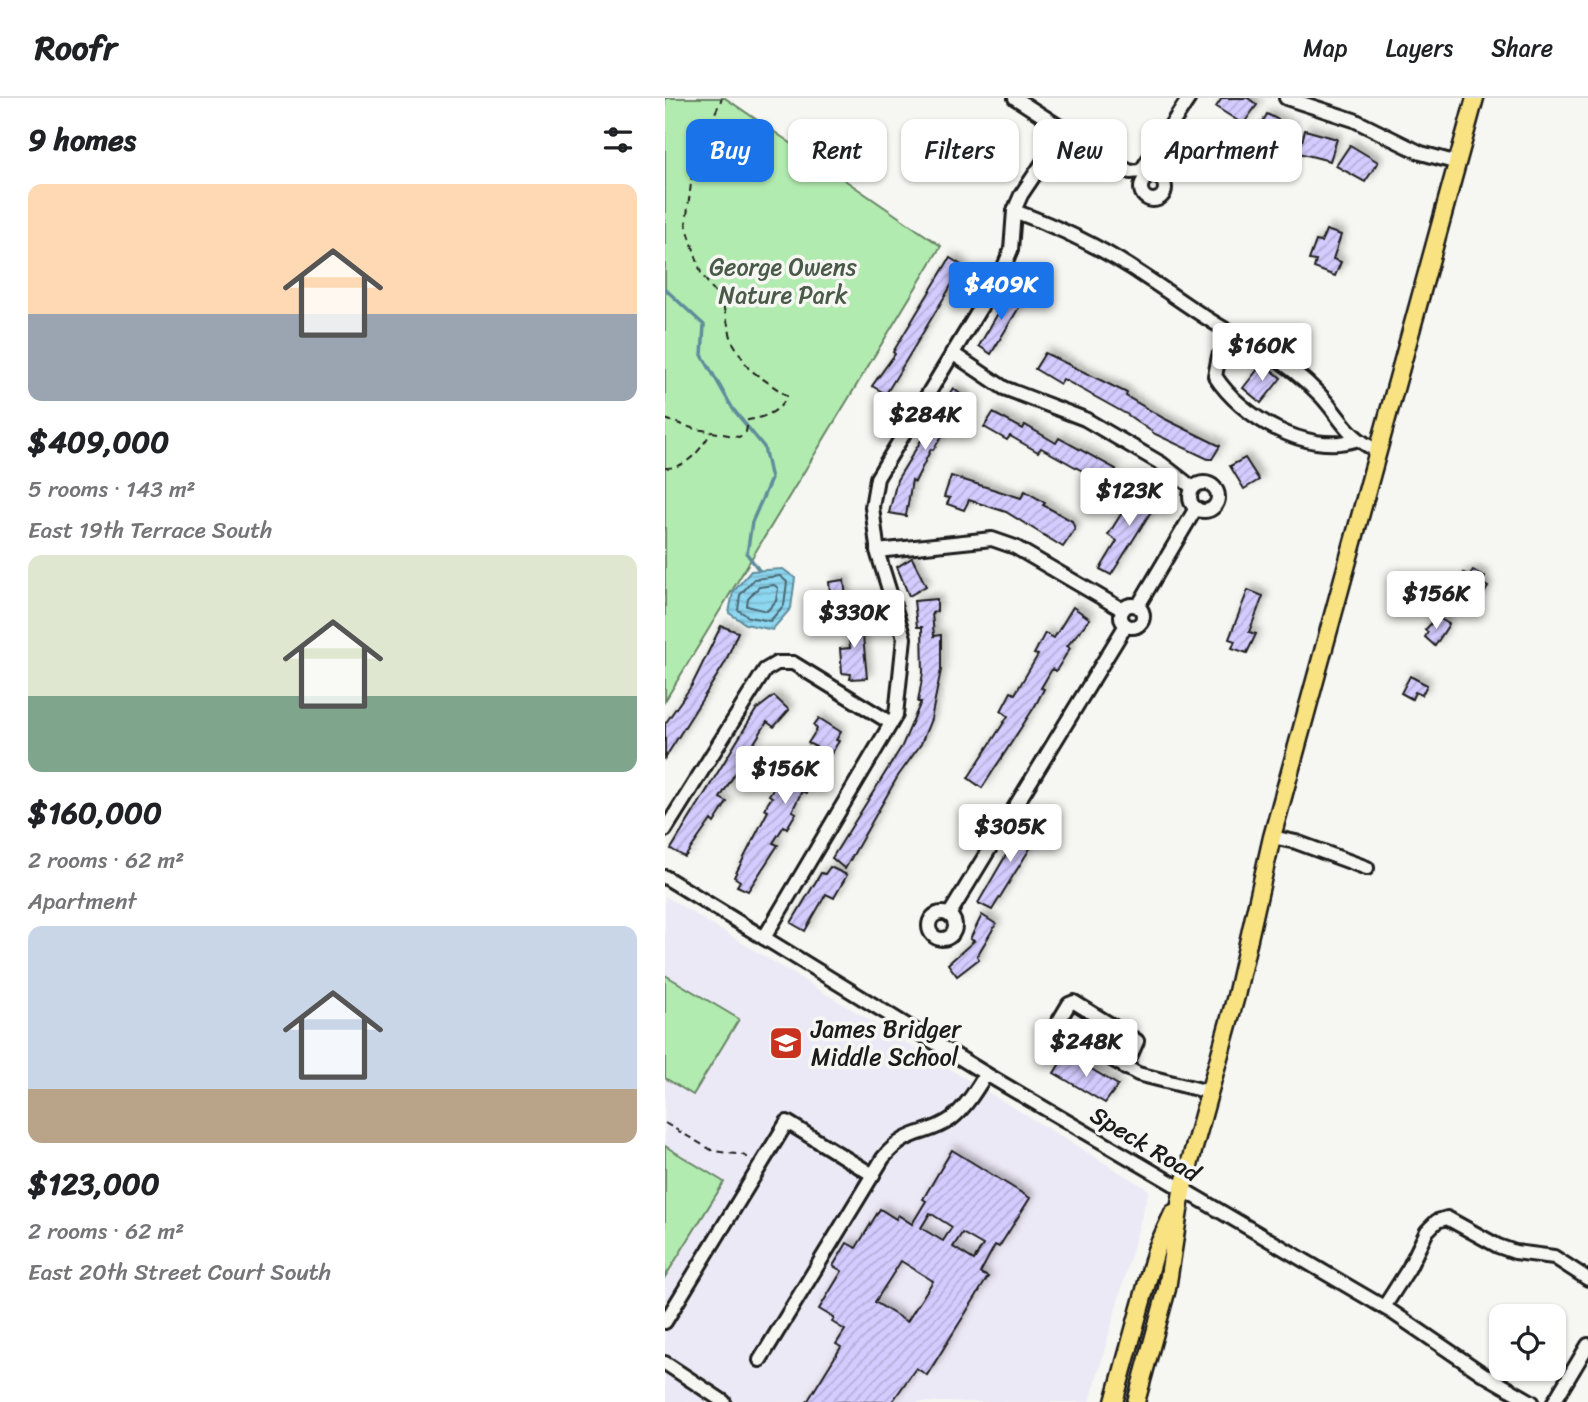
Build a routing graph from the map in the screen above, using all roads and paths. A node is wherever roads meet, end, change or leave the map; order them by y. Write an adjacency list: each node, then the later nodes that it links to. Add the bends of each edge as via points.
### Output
1 (722, 98): 14 (path, via 694,159 686,224 701,273 723,305 732,341 749,369 787,396 783,405 761,419 748,420 746,432 739,437)
2 (1015, 98): 6 (street)
3 (1189, 98): 8 (street, via 1144,174)
4 (1286, 98): 7 (street, via 1354,120 1421,153)
5 (1475, 98): 7 (main road)
6 (1046, 119)
7 (1458, 163): 16 (main road)
8 (1127, 170)
9 (1033, 181): 10 (street)
10 (1014, 211): 11 (street, via 1090,244); 12 (street, via 1011,250 1001,274)
11 (1237, 335): 15 (street, via 1269,351 1302,378); 15 (street, via 1219,356 1215,376 1223,388 1274,428 1302,440 1338,445)
12 (952, 353): 18 (street, via 1004,388 1085,419 1162,464); 20 (street, via 877,478 873,507)
13 (665, 419): 14 (path)
14 (712, 432): 17 (path, via 701,451 675,468)
15 (1355, 440): 16 (street)
16 (1378, 451): 26 (main road)
17 (665, 468)
18 (1193, 488): 19 (street, via 1190,499); 19 (street, via 1208,484 1217,496 1209,509)
19 (1196, 508): 21 (street)
20 (877, 551): 22 (street, via 992,539 1015,547); 24 (street, via 904,638 899,699)
21 (1138, 606): 22 (street, via 1128,605); 23 (street, via 1143,611 1141,623)
22 (1123, 610): 23 (street)
23 (1126, 625): 29 (street)
24 (891, 723): 25 (street, via 793,663 777,663 765,670); 30 (street)
25 (665, 831)
26 (1272, 837): 27 (street); 33 (main road)
27 (1367, 868)
28 (665, 877): 30 (street, Speck Road)
29 (949, 915)
30 (764, 938): 32 (street, Speck Road)
31 (1125, 1068): 31 (street, via 1058,1029 1069,1004 1074,1002 1137,1041); 33 (street)
32 (986, 1074): 36 (street, via 956,1114 895,1144); 37 (street, Speck Road)
33 (1209, 1093): 37 (main road)
34 (665, 1123): 35 (path, via 713,1151 743,1155)
35 (761, 1166): 36 (street, via 787,1122); 40 (street)
36 (873, 1175): 42 (street)
37 (1182, 1191): 39 (street, Speck Road); 45 (main road, via 1156,1250); 46 (main road, via 1167,1289)
38 (1588, 1279): 39 (street, via 1553,1257 1498,1246 1447,1218 1427,1231)
39 (1384, 1307): 47 (street, Speck Road)
40 (665, 1322)
41 (1588, 1345): 48 (street)
42 (760, 1360)
43 (665, 1363): 44 (street)
44 (724, 1402)
45 (1114, 1402)
46 (1136, 1402)
47 (1532, 1402)
48 (1554, 1402)

